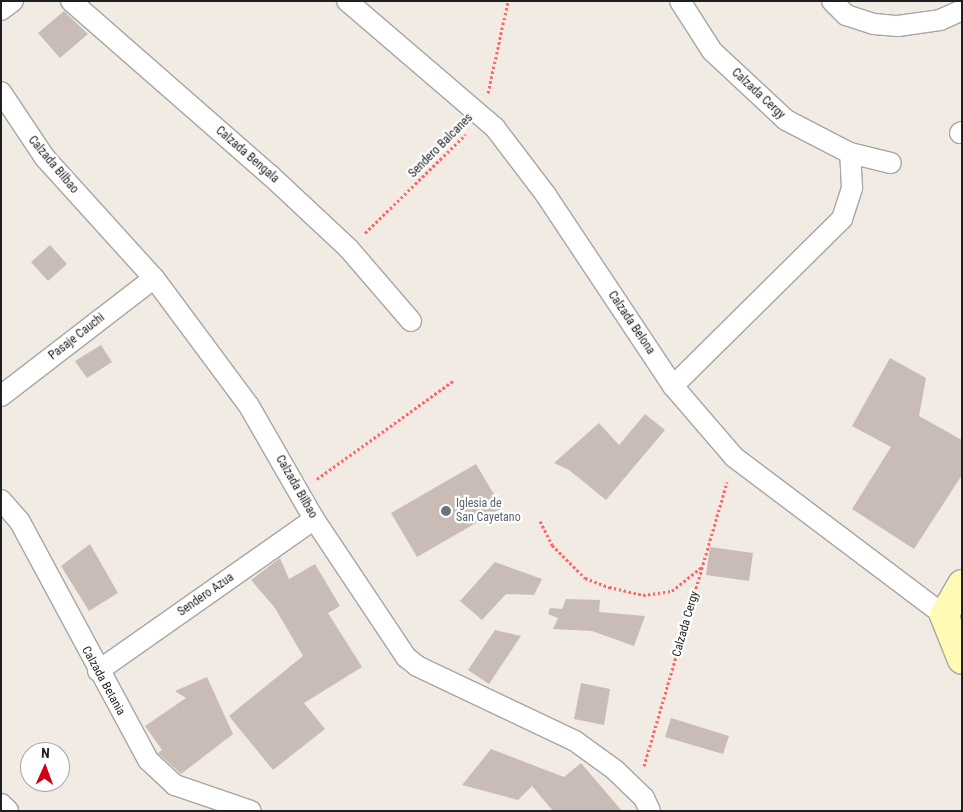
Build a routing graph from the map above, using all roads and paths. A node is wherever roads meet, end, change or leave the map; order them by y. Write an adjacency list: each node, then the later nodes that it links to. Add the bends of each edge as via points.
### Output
1 (13, 1): 7 (street)
2 (71, 1): 13 (street, Calzada Bengala)
3 (347, 1): 10 (street, Calzada Belona)
4 (508, 1): 10 (path, Sendero Balcanes)
5 (680, 1): 11 (street, Calzada Cergy, via 712,51 786,120)
6 (832, 1): 8 (street, via 846,15 874,24 898,26 940,20)
7 (1, 10)
8 (962, 10)
9 (1, 92): 14 (street, Calzada Bilbao, via 45,158)
10 (483, 117): 13 (path, Sendero Balcanes); 17 (street, Calzada Belona, via 546,195)
11 (850, 153): 12 (street, Calzada Cergy); 17 (street, via 852,188 842,219)
12 (892, 163)
13 (349, 249): 15 (street, Calzada Bengala)
14 (154, 278): 18 (street, Pasaje Cauchi); 20 (street, Calzada Bilbao, via 249,406)
15 (411, 321)
16 (453, 381): 20 (path)
17 (673, 386): 19 (street, Calzada Belona)
18 (1, 396)
19 (734, 457): 24 (path, Calzada Cergy); 26 (street, Calzada Belona)
20 (299, 492): 22 (street, Calzada Bilbao)
21 (3, 498): 28 (street, Calzada Betania)
22 (314, 518): 28 (street, Sendero Azua); 29 (street, Calzada Bilbao, via 406,656 417,666 575,741 615,770)
23 (540, 521): 24 (path, via 552,545 585,578 609,587 643,595 672,591)
24 (703, 566): 29 (path, Calzada Cergy)
25 (962, 584): 26 (street)
26 (944, 616): 27 (street)
27 (962, 660)
28 (98, 671): 32 (street, Calzada Betania, via 148,760 175,785)
29 (637, 791): 33 (street, Calzada Bilbao)
30 (1, 804): 31 (street)
31 (8, 811)
32 (251, 811)
33 (650, 811)

